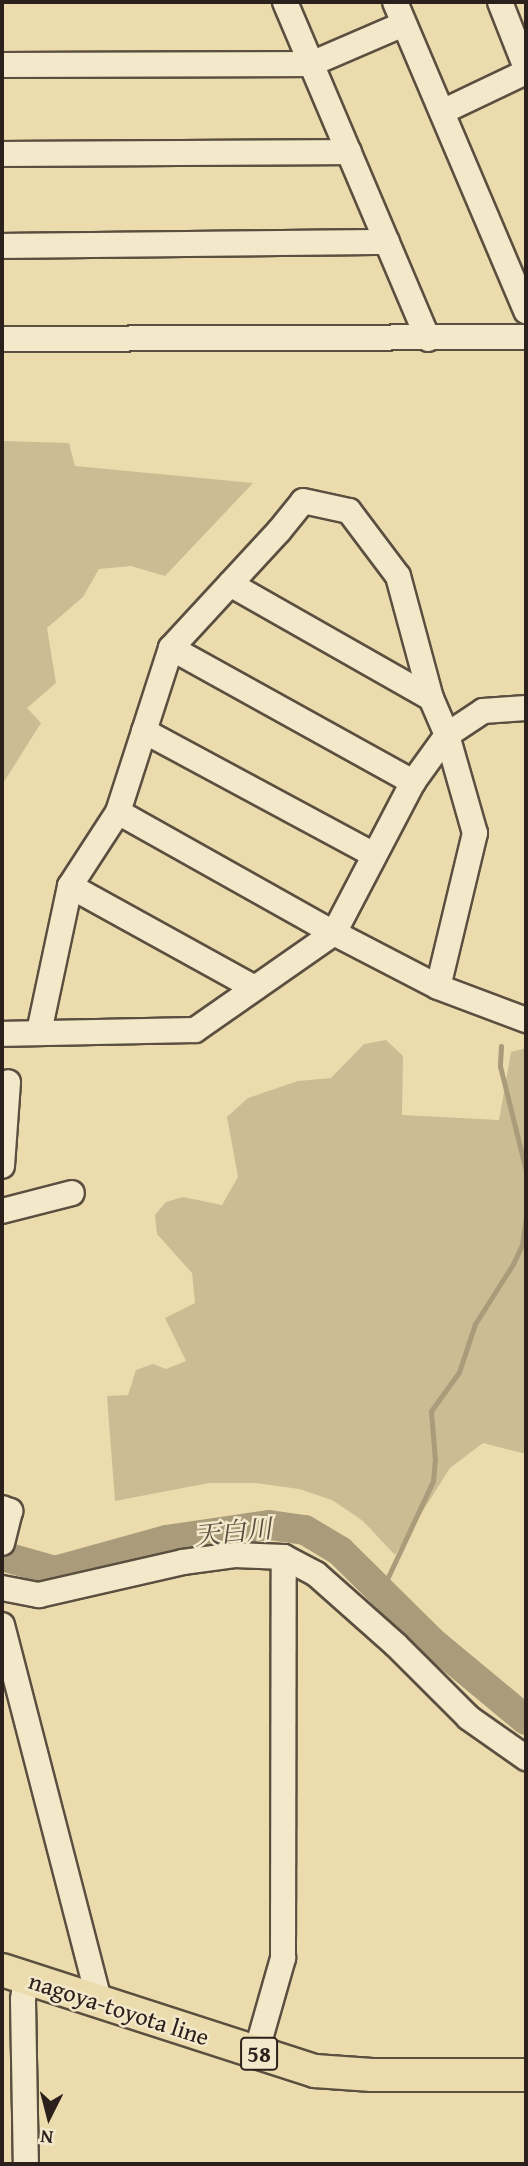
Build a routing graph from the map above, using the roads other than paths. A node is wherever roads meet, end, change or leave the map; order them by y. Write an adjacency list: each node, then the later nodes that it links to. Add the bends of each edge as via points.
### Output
1 (285, 2): 4 (street)
2 (500, 2): 6 (street)
3 (399, 13): 4 (street); 7 (street)
4 (312, 64): 5 (street); 8 (street)
5 (2, 65)
6 (526, 70): 7 (street)
7 (442, 112): 12 (street)
8 (349, 152): 9 (street); 10 (street)
9 (2, 154)
10 (387, 242): 11 (street); 14 (street)
11 (2, 246)
12 (526, 312)
13 (526, 337): 14 (street)
14 (428, 339): 15 (street)
15 (2, 340)
16 (230, 584): 17 (street); 18 (street); 18 (street, via 303,501 349,511 398,576)
17 (171, 648): 20 (street); 22 (street)
18 (431, 698): 21 (street)
19 (526, 708): 21 (street, via 483,711)
20 (144, 731): 23 (street); 24 (street)
21 (447, 735): 22 (street); 27 (street, via 475,833)
22 (413, 782): 24 (street)
23 (118, 813): 25 (street); 26 (street)
24 (374, 855): 26 (street)
25 (70, 886): 28 (street); 30 (street)
26 (334, 933): 27 (street); 28 (street)
27 (438, 987): 29 (street)
28 (255, 988): 30 (street, via 195,1030)
29 (526, 1020)
30 (39, 1032): 31 (street)
31 (2, 1034)
32 (8, 1082): 33 (street)
33 (2, 1166)
34 (72, 1192): 35 (street)
35 (2, 1211)
36 (6, 1509): 37 (street)
37 (2, 1543)
38 (284, 1557): 39 (street, via 202,1559 39,1595); 42 (street, via 316,1574 397,1645 469,1718); 45 (street, via 283,1958)
39 (2, 1588)
40 (2, 1625): 41 (street)
41 (12, 1695): 44 (street)
42 (526, 1758)
43 (14, 1974): 44 (main road, nagoya-toyota line / 58); 47 (street, via 23,2000)
44 (100, 2003): 45 (main road, nagoya-toyota line / 58)
45 (256, 2053): 46 (main road, nagoya-toyota line / 58, via 315,2071 372,2076)
46 (526, 2076)
47 (26, 2164)

